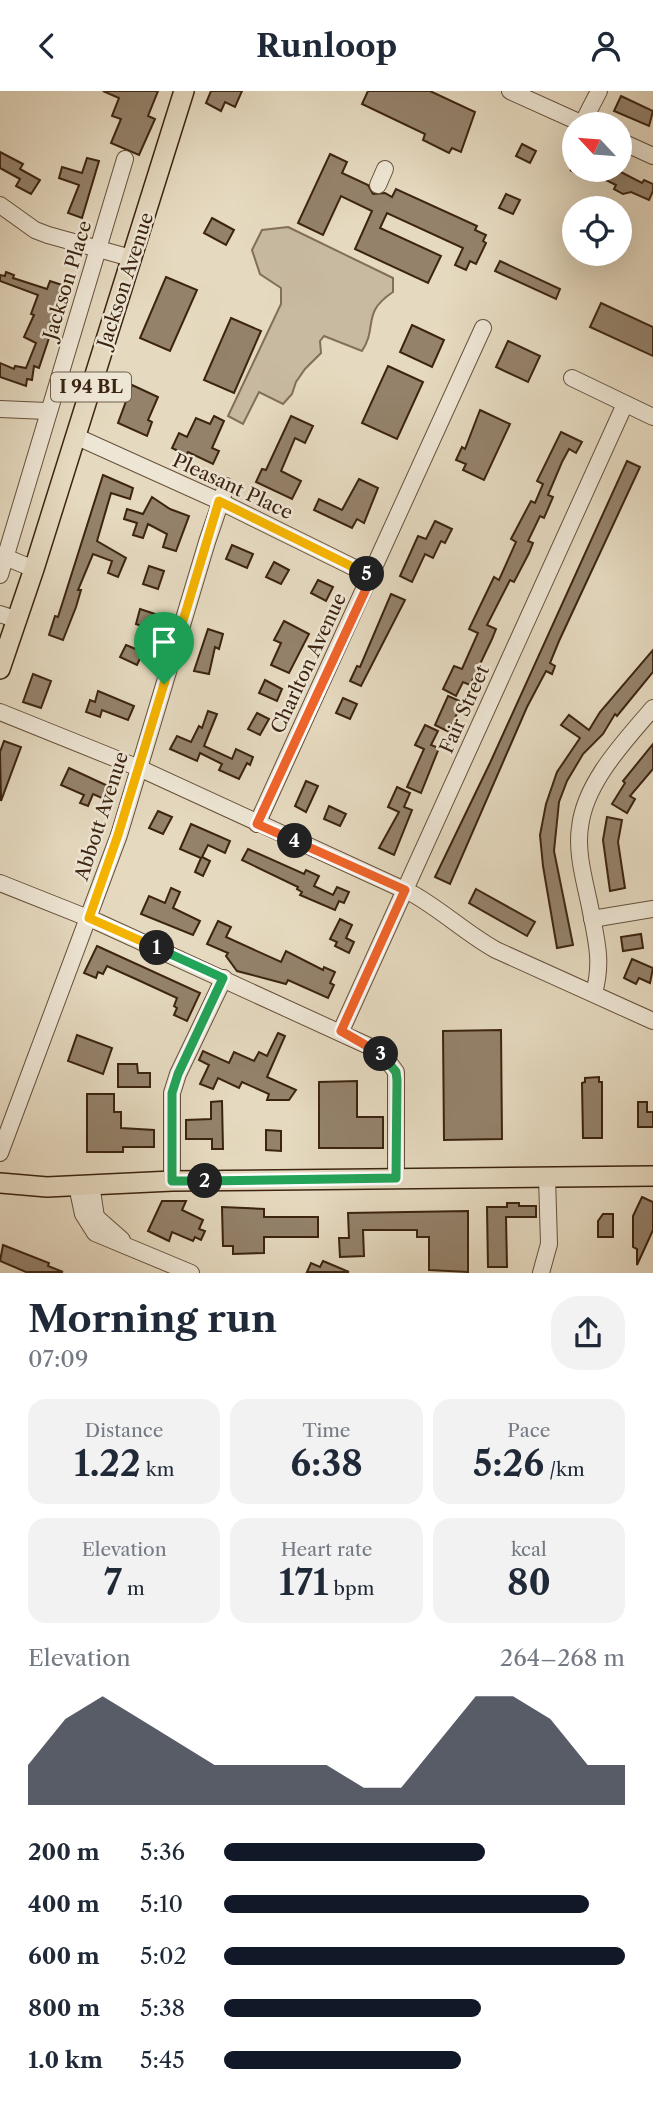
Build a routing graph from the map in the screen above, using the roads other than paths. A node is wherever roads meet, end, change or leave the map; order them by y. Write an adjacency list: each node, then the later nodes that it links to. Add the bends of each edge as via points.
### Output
1 (184, 91): 13 (main road, Jackson Avenue / I 94 BL)
2 (510, 91): 5 (street)
3 (599, 91): 4 (street)
4 (588, 112)
5 (562, 115)
6 (632, 146): 7 (street)
7 (653, 156)
8 (125, 159): 12 (street, Jackson Place)
9 (385, 169): 10 (street)
10 (378, 185)
11 (0, 205): 12 (street, via 35,230)
12 (99, 251): 13 (street); 18 (street, Jackson Place)
13 (131, 258): 20 (main road, Jackson Avenue / I 94 BL)
14 (483, 328): 26 (street, Charlton Avenue)
15 (572, 377): 16 (street)
16 (625, 404): 19 (street); 34 (street, Fair Street)
17 (0, 409): 18 (street)
18 (47, 411): 23 (street, Jackson Place)
19 (653, 417)
20 (75, 436): 22 (street, Pleasant Place); 24 (main road, Jackson Avenue / I 94 BL)
21 (226, 486): 22 (street, Abbott Avenue)
22 (219, 501): 26 (street, Pleasant Place); 31 (street, Abbott Avenue)
23 (3, 556): 24 (street); 25 (street, Jackson Place)
24 (34, 569): 27 (main road, Jackson Avenue / I 94 BL)
25 (0, 575)
26 (372, 576): 32 (street, Charlton Avenue)
27 (9, 617): 28 (main road, Jackson Avenue / I 94 BL)
28 (0, 669)
29 (653, 708): 37 (street, via 601,775 580,826 580,856)
30 (0, 712): 31 (street)
31 (139, 768): 32 (street); 36 (street, Abbott Avenue)
32 (257, 824): 34 (street)
33 (0, 883): 36 (street)
34 (405, 890): 39 (street, via 436,907 475,939); 41 (street, Fair Street)
35 (653, 909): 37 (street)
36 (89, 918): 38 (street); 42 (street, Abbott Avenue)
37 (592, 919): 39 (street, via 600,970)
38 (223, 978): 41 (street); 46 (street, via 172,1093)
39 (594, 993): 40 (street)
40 (653, 1021)
41 (341, 1031): 45 (street, via 386,1057 396,1072)
42 (0, 1153)
43 (653, 1176): 44 (main road)
44 (547, 1177): 45 (main road); 50 (street, via 549,1244)
45 (396, 1178): 46 (main road)
46 (172, 1181): 48 (main road)
47 (0, 1183): 48 (main road)
48 (84, 1185): 49 (street, via 96,1217 125,1244)
49 (191, 1272)
50 (541, 1272)

